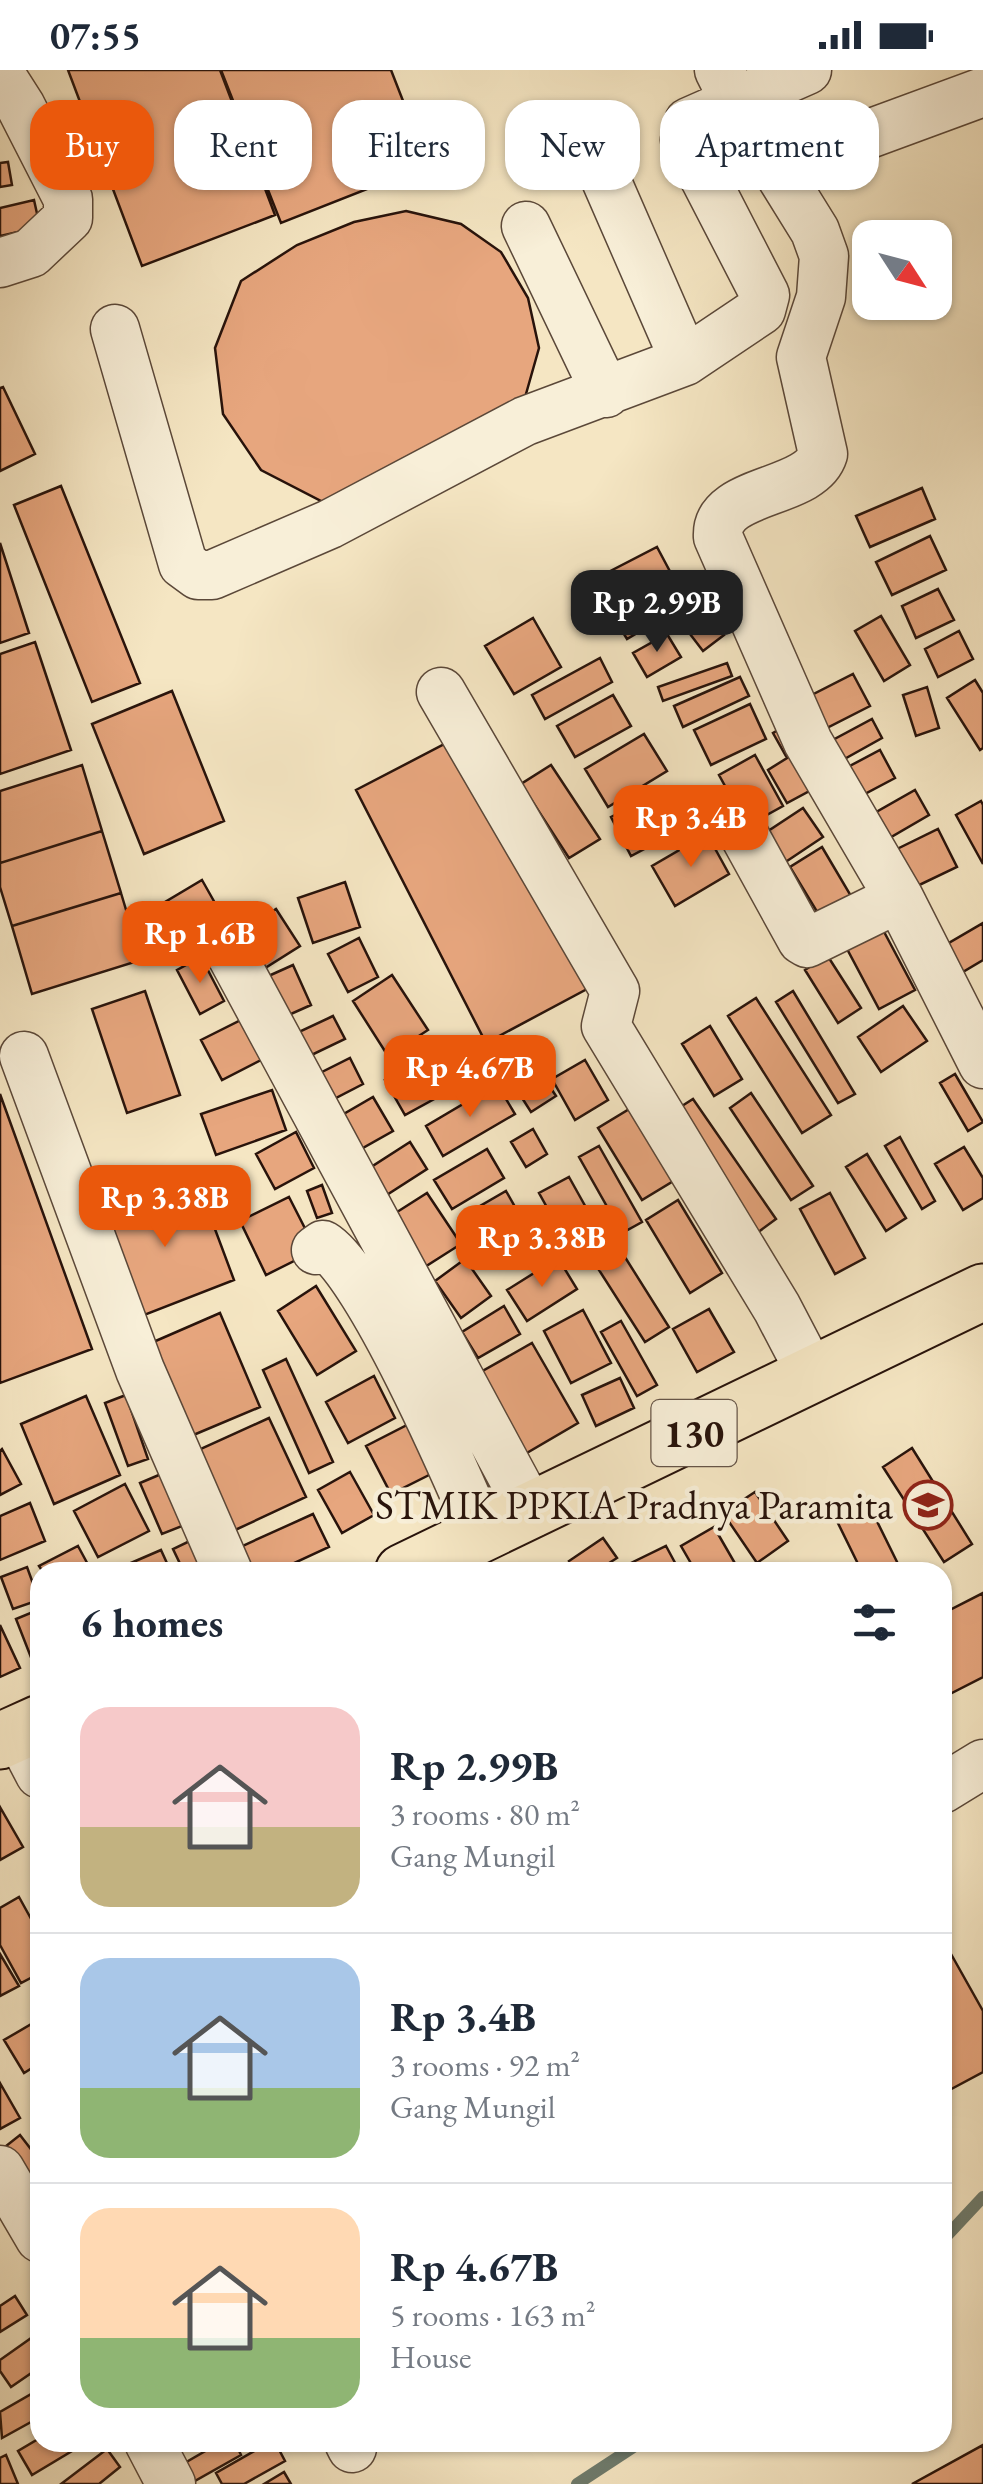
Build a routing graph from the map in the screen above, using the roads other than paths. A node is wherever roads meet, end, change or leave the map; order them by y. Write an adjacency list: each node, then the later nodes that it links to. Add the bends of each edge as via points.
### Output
1 (807, 70): 3 (street)
2 (0, 74): 8 (street, via 68,199 68,218 31,253)
3 (727, 86): 10 (street, via 689,122 684,140 765,304); 14 (street, via 824,256 821,296 801,357 822,458 728,510 718,537 808,742)
4 (983, 92): 5 (street)
5 (879, 130)
6 (610, 190): 10 (street)
7 (526, 226): 11 (street)
8 (0, 263)
9 (115, 329): 11 (street, via 183,564 198,575 212,576 330,524 525,421)
10 (685, 361): 11 (street)
11 (606, 392)
12 (440, 692): 20 (street, via 615,991 606,1026)
13 (737, 822): 14 (street, via 807,943)
14 (899, 898): 17 (street)
15 (218, 930): 21 (street)
16 (24, 1056): 23 (street, via 140,1370)
17 (983, 1064)
18 (316, 1250): 22 (street, via 323,1244 335,1252 365,1297)
19 (983, 1292): 20 (main road, 130)
20 (812, 1375): 21 (main road, 130)
21 (532, 1513): 24 (main road, 130)
22 (480, 1530)
23 (224, 1562)
24 (425, 1562)
25 (983, 1764): 26 (street)
26 (952, 1783)
27 (0, 2170): 28 (street)
28 (30, 2221)
29 (154, 2452): 30 (street)
30 (172, 2484)

